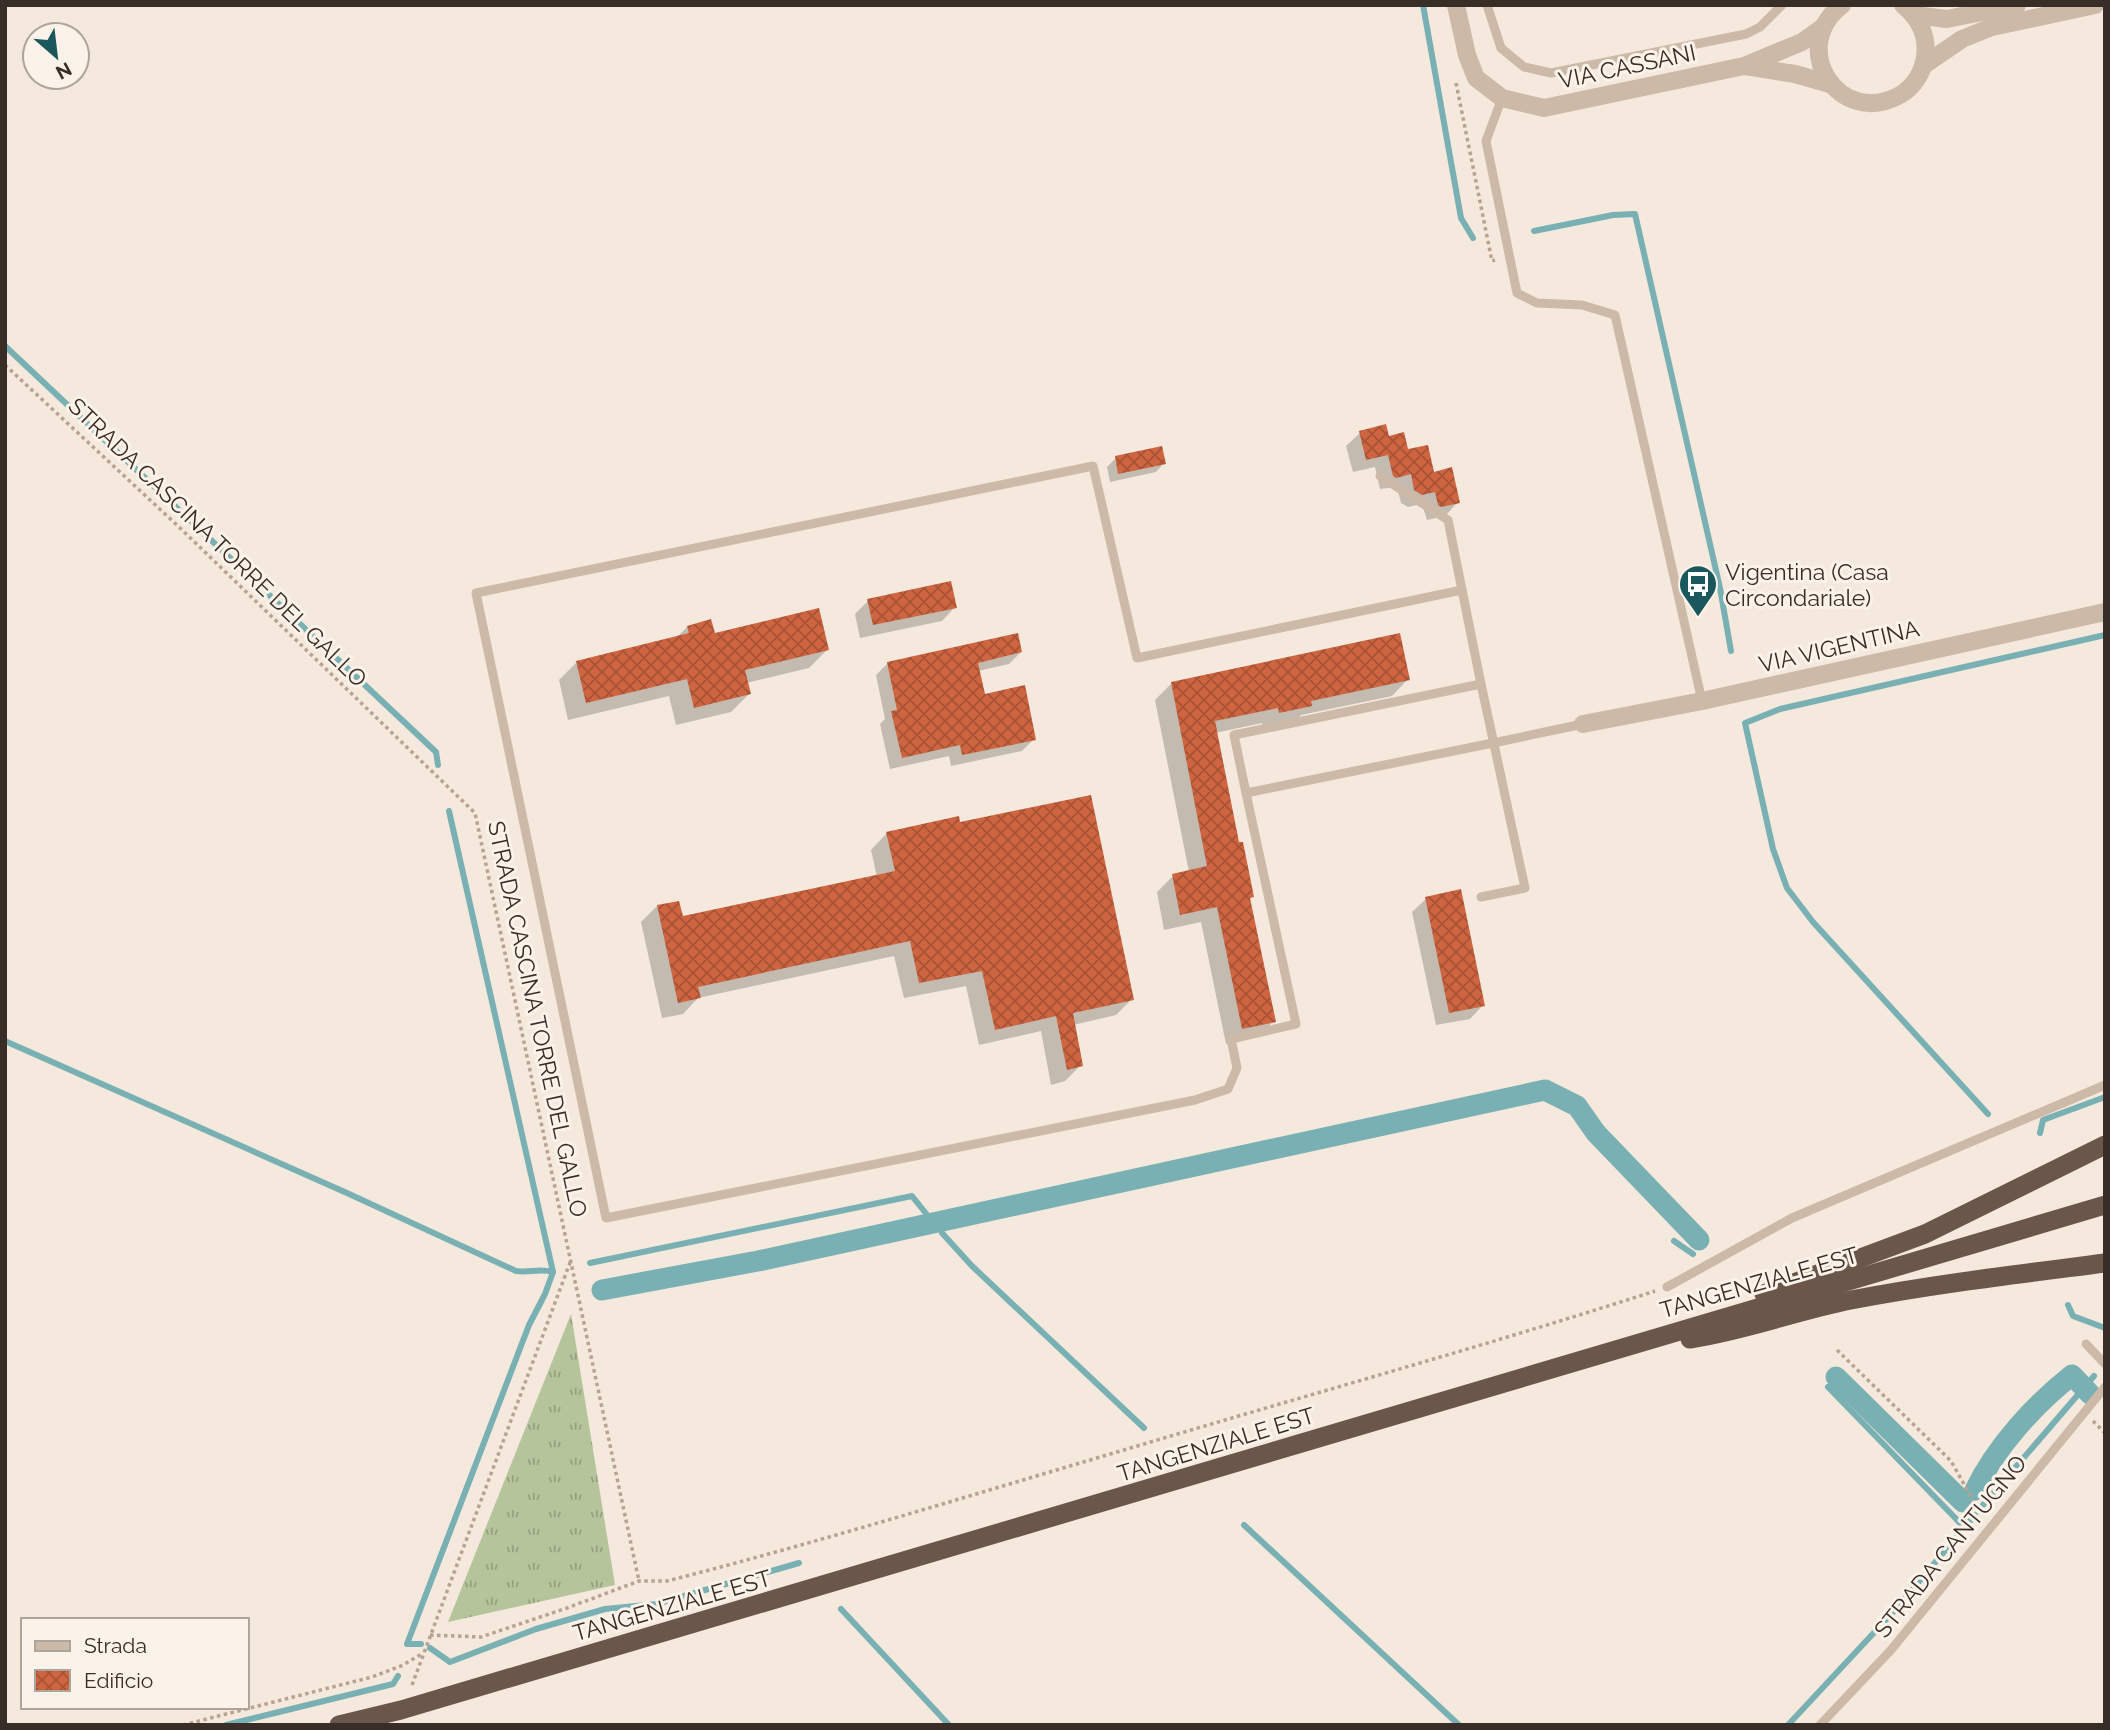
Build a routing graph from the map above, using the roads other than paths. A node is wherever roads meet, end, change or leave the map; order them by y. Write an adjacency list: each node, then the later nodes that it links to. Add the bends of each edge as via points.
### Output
1 (1456, 5): 12 (street, VIA CASSANI, via 1476,78)
2 (1487, 5): 3 (lane, via 1501,48 1524,67 1551,73 1746,33 1760,27)
3 (1782, 5)
4 (2017, 5): 7 (street, via 1947,19)
5 (2095, 5): 9 (street, VIA CASSANI, via 1992,27 1962,39)
6 (1841, 6): 8 (street, VIA CASSANI)
7 (1908, 10): 9 (street, via 1923,30)
8 (1823, 27): 10 (street, VIA CASSANI, via 1802,42); 11 (street, via 1819,57)
9 (1924, 65): 11 (street, VIA CASSANI, via 1911,86 1891,100 1875,104 1858,102)
10 (1744, 66): 11 (street, VIA CASSANI); 12 (street, VIA CASSANI, via 1544,108)
11 (1830, 84)
12 (1502, 97): 17 (lane, via 1486,141 1517,293 1537,303 1582,305 1615,315)
13 (1380, 476): 14 (lane, via 1448,520)
14 (1462, 590): 16 (lane); 20 (lane, via 1137,657 1093,466 476,593 606,1218 1195,1100 1228,1089 1237,1068 1231,1039 1296,1024)
15 (2105, 611): 17 (street, VIA VIGENTINA)
16 (1481, 684): 19 (lane); 20 (lane, via 1234,735)
17 (1702, 701): 18 (street, VIA VIGENTINA)
18 (1583, 724): 19 (lane)
19 (1493, 743): 20 (lane); 21 (lane, via 1525,888)
20 (1246, 793)
21 (1481, 897)
22 (2105, 1085): 26 (lane, via 1791,1218)
23 (2105, 1146): 28 (highway, via 1924,1234)
24 (2105, 1205): 28 (highway, TANGENZIALE EST)
25 (2105, 1264): 28 (highway, via 1849,1300 1718,1335)
26 (1667, 1287)
27 (2086, 1344): 29 (lane)
28 (1619, 1349): 31 (highway, TANGENZIALE EST)
29 (2105, 1364)
30 (2105, 1387): 32 (lane, STRADA CANTUGNO, via 1891,1650)
31 (339, 1725)
32 (1820, 1725)

